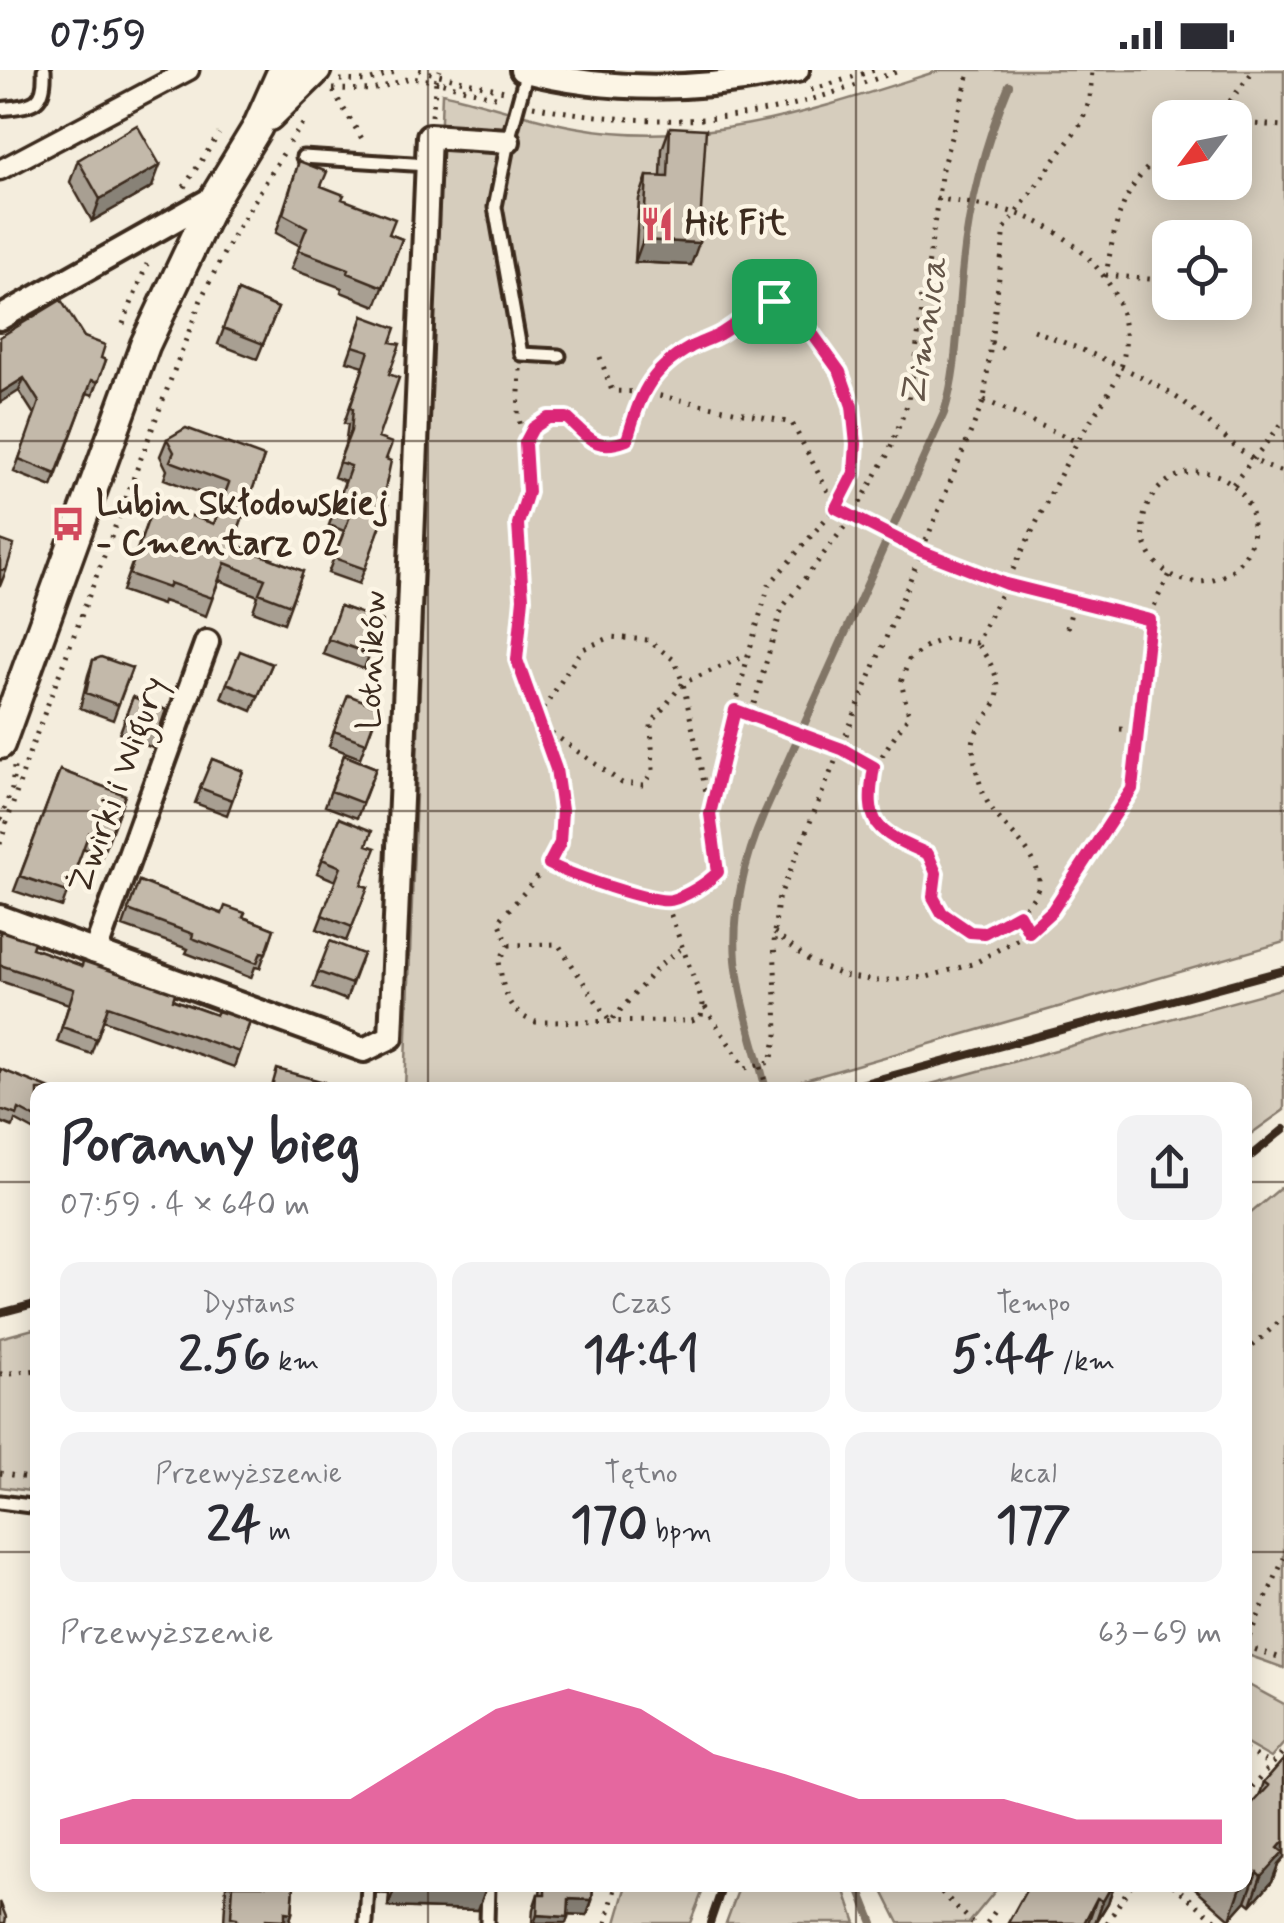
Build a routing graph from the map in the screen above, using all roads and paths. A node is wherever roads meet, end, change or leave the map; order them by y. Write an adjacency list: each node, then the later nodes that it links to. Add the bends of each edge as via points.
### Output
1 (44, 70): 15 (lane, via 37,101)
2 (189, 70): 27 (street)
3 (283, 70): 20 (street)
4 (400, 70): 13 (path, via 368,82)
5 (419, 70): 12 (path)
6 (452, 70): 12 (path, via 450,77)
7 (796, 70): 11 (street, via 737,84 664,89)
8 (970, 70): 29 (path)
9 (1092, 70): 30 (path, via 1082,124)
10 (1254, 70): 14 (path)
11 (524, 71): 22 (lane)
12 (438, 75): 13 (path, via 374,90); 21 (path)
13 (324, 85): 20 (street); 24 (path)
14 (1230, 100)
15 (0, 109)
16 (314, 110): 72 (path, via 230,241 202,298)
17 (297, 118): 57 (path, via 204,274)
18 (1252, 124): 19 (path)
19 (1284, 126)
20 (256, 128): 28 (street)
21 (430, 136): 22 (street); 25 (street, Lotników)
22 (508, 141): 37 (lane, via 495,206)
23 (303, 156): 24 (lane)
24 (376, 162): 25 (lane)
25 (428, 165): 84 (street, Lotników, via 391,1037)
26 (1152, 165): 31 (path, via 1116,217)
27 (0, 170)
28 (215, 196): 33 (street); 68 (street, via 145,345)
29 (936, 198): 30 (path); 50 (path, via 909,400)
30 (1014, 213): 31 (path, via 1057,233); 35 (path, via 1005,228)
31 (1106, 275): 32 (path); 40 (path, via 1125,334)
32 (1152, 279)
33 (0, 318)
34 (1034, 330): 40 (path)
35 (991, 343): 36 (path); 42 (path)
36 (1010, 352)
37 (521, 354): 38 (lane); 45 (path, via 518,415)
38 (559, 356)
39 (600, 356): 41 (path, via 612,390)
40 (1122, 366): 44 (path); 46 (path, via 1182,401)
41 (641, 392): 45 (path, via 627,440 593,442 567,418 548,418); 49 (path, via 792,423); 49 (path, via 688,349 761,306 788,304 840,372 852,406 854,473)
42 (984, 400): 44 (path); 51 (path)
43 (1284, 421): 46 (path)
44 (1078, 442): 53 (path)
45 (525, 443): 64 (path, via 517,660)
46 (1254, 459): 47 (path); 48 (path)
47 (1284, 472)
48 (1233, 484): 52 (path, via 1253,524 1244,558 1206,582); 52 (path, via 1190,472 1152,496 1144,538)
49 (836, 508): 50 (path); 60 (path, via 769,585)
50 (852, 517): 51 (path); 63 (path, via 782,608)
51 (921, 551): 53 (path); 67 (path)
52 (1170, 574): 55 (path)
53 (1006, 584): 54 (path); 59 (path)
54 (1074, 601): 55 (path); 56 (path)
55 (1150, 620): 66 (path)
56 (1067, 628)
57 (65, 635)
58 (207, 642): 81 (street, Żwirki i Wigury)
59 (976, 643): 69 (path, via 946,638 908,660 902,682 909,715); 75 (path, via 997,677 997,702 973,744 984,796 1025,847 1039,878 1037,893)
60 (748, 655): 61 (path); 62 (path)
61 (682, 683): 64 (path, via 674,660 648,640 611,638 581,650 544,708); 64 (path, via 652,724 653,770 644,785 622,783); 70 (path)
62 (735, 710): 63 (path); 70 (path)
63 (751, 714): 67 (path)
64 (542, 726): 73 (path, via 562,810 560,843)
65 (1120, 729): 66 (path)
66 (1139, 730): 77 (path, via 1132,789 1052,911)
67 (842, 749): 69 (path); 78 (path, via 778,900)
68 (8, 753): 71 (path, via 12,788)
69 (874, 767): 75 (path, via 868,800 874,822 928,854 936,873 933,897 942,913 970,932 984,933)
70 (710, 814): 74 (path, via 718,872)
71 (0, 820)
72 (0, 844)
73 (549, 864): 74 (path); 79 (path, via 502,914)
74 (670, 900): 80 (path)
75 (1019, 914): 77 (path)
76 (0, 916): 81 (street, Żwirki i Wigury)
77 (1029, 932): 78 (path, via 975,963 927,977 876,981 811,962)
78 (774, 934): 85 (path, via 776,1035 772,1062)
79 (510, 944): 83 (path, via 558,944); 83 (path, via 499,961 504,994 521,1018)
80 (683, 947): 82 (path); 83 (path)
81 (95, 952): 84 (street, Żwirki i Wigury)
82 (703, 1004): 83 (path, via 701,1017 692,1021); 85 (path, via 745,1068)
83 (610, 1022)
84 (364, 1050)
85 (761, 1066): 86 (path)
86 (765, 1082)
87 (1284, 1317): 88 (path)
88 (1252, 1347)
89 (30, 1371): 90 (path)
90 (0, 1374)
91 (0, 1473): 92 (path)
92 (30, 1479)
93 (0, 1502): 94 (lane)
94 (30, 1507)
95 (1284, 1558): 96 (path)
96 (1252, 1630)
97 (1252, 1649): 98 (path)
98 (1284, 1660)
99 (1284, 1751): 101 (path)
100 (1252, 1754): 101 (path)
101 (1272, 1764): 102 (path)
102 (1252, 1787)
103 (368, 1892): 110 (lane)
104 (488, 1892): 111 (lane)
105 (614, 1892): 112 (path)
106 (941, 1892): 113 (path)
107 (1126, 1892): 115 (path)
108 (1181, 1892): 116 (path)
109 (998, 1906): 114 (path)
110 (366, 1923)
111 (487, 1923)
112 (606, 1923)
113 (973, 1923)
114 (987, 1923)
115 (1106, 1923)
116 (1219, 1923)

